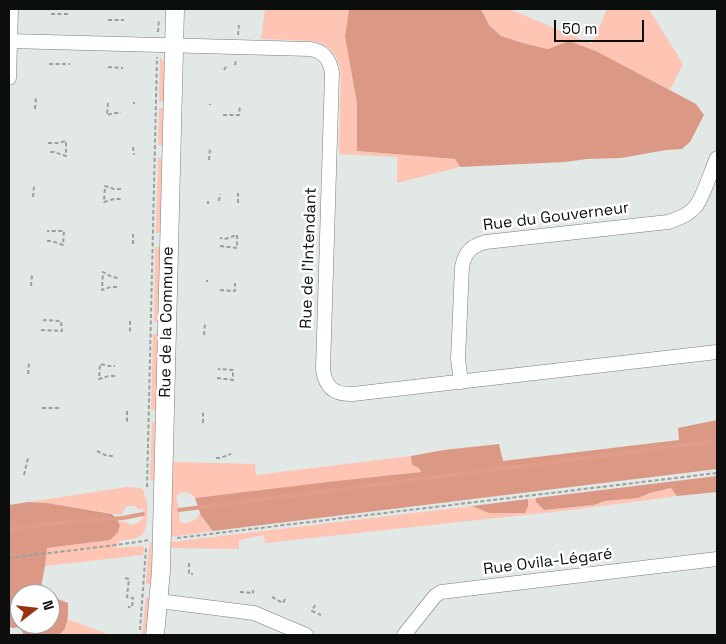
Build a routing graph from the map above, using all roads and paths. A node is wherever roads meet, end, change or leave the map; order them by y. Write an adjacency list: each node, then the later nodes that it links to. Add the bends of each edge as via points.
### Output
1 (10, 9): 9 (street)
2 (175, 9): 10 (street, Rue de la Commune)
3 (51, 14): 4 (path)
4 (69, 14)
5 (159, 18): 8 (path)
6 (108, 20): 7 (path)
7 (124, 20)
8 (158, 35)
9 (9, 41): 10 (street, Rue de l'Intendant); 18 (street)
10 (174, 46): 67 (street, Rue de l'Intendant, via 310,49 325,56 332,74 324,377 334,391 345,394); 94 (street, Rue de la Commune)
11 (157, 55): 73 (path, Rue de la Commune)
12 (49, 64): 13 (path)
13 (70, 64)
14 (227, 65): 17 (path)
15 (108, 67): 16 (path)
16 (123, 68)
17 (224, 70)
18 (9, 78)
19 (36, 97): 22 (path)
20 (108, 104): 23 (path, via 107,115)
21 (240, 106): 24 (path, via 239,115)
22 (35, 109)
23 (122, 113)
24 (222, 115)
25 (48, 144): 28 (path, via 66,141 66,156)
26 (133, 147): 29 (path)
27 (210, 149): 31 (path)
28 (48, 152)
29 (134, 155)
30 (717, 158): 67 (street, Rue du Gouverneur, via 696,206 668,222 486,242 468,251 462,267 458,359)
31 (209, 160)
32 (34, 186): 36 (path)
33 (122, 189): 37 (path, via 105,186 104,202)
34 (238, 193): 40 (path)
35 (220, 194): 39 (path)
36 (33, 197)
37 (122, 199)
38 (208, 200): 41 (path)
39 (219, 201)
40 (238, 203)
41 (208, 204)
42 (47, 232): 45 (path, via 64,231 63,245)
43 (133, 234): 46 (path)
44 (220, 238): 47 (path, via 237,235 237,248)
45 (47, 241)
46 (132, 244)
47 (220, 246)
48 (32, 275): 51 (path)
49 (118, 278): 52 (path, via 103,272 102,290)
50 (235, 283): 53 (path, via 235,291)
51 (31, 286)
52 (117, 288)
53 (220, 290)
54 (43, 320): 57 (path, via 61,321 62,331)
55 (130, 322): 58 (path)
56 (205, 324): 59 (path)
57 (42, 330)
58 (130, 333)
59 (204, 335)
60 (717, 352): 67 (street, Rue de l'Intendant)
61 (29, 363): 64 (path)
62 (115, 366): 65 (path, via 100,364 99,379)
63 (218, 369): 66 (path, via 233,370 233,380)
64 (28, 374)
65 (114, 376)
66 (217, 378)
67 (461, 382)
68 (42, 408): 69 (path)
69 (59, 408)
70 (127, 410): 72 (path)
71 (203, 412): 74 (path)
72 (128, 422)
73 (148, 422)
74 (203, 423)
75 (97, 451): 77 (path)
76 (232, 454): 79 (path)
77 (114, 456)
78 (28, 458): 81 (path)
79 (216, 458)
80 (717, 473): 82 (path)
81 (24, 475)
82 (171, 539)
83 (148, 543): 85 (path, via 150,539)
84 (146, 546): 98 (path)
85 (9, 558)
86 (717, 559): 101 (street, Rue Ovila-Légaré, via 441,592)
87 (189, 563): 88 (path, via 189,574)
88 (193, 574)
89 (125, 578): 96 (path, via 129,579 127,597 133,598 132,607)
90 (253, 590): 91 (path, via 253,593)
91 (240, 592)
92 (272, 597): 93 (path, via 283,603)
93 (285, 599)
94 (159, 601): 99 (street, Rue de la Commune); 100 (street, via 254,614)
95 (315, 605): 97 (path, via 312,611)
96 (128, 607)
97 (321, 615)
98 (139, 635)
99 (155, 635)
100 (306, 635)
101 (404, 635)

